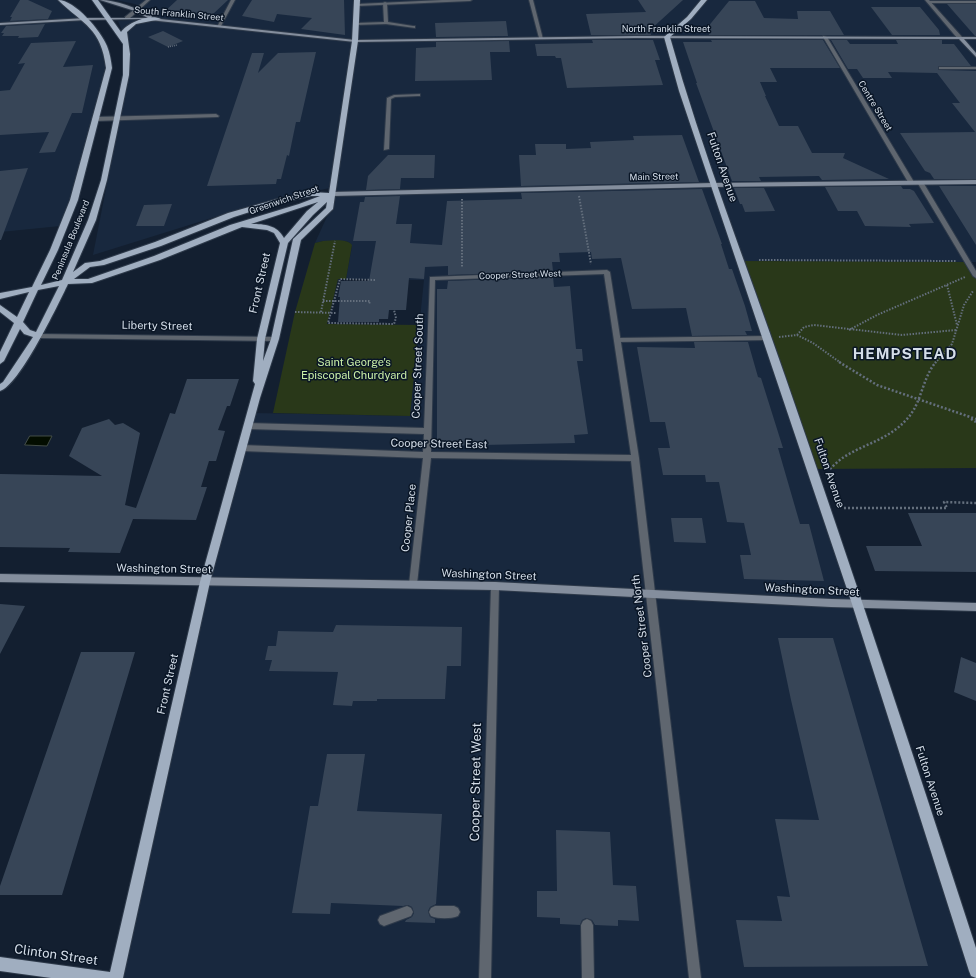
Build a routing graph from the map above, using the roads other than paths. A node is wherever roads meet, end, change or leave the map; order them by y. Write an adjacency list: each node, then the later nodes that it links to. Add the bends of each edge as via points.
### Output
1 (61, 0): 16 (main road, Peninsula Boulevard)
2 (95, 0): 14 (main road)
3 (102, 0): 13 (main road)
4 (148, 0): 13 (street)
5 (233, 0): 21 (street)
6 (470, 0): 12 (street)
7 (531, 0): 24 (street)
8 (704, 0): 23 (main road, via 689,18)
9 (928, 1): 11 (street); 26 (street)
10 (357, 2): 12 (street); 20 (main road, Front Street)
11 (976, 2)
12 (385, 3): 18 (street)
13 (136, 10): 15 (street); 17 (main road, via 145,16)
14 (109, 18): 15 (main road, South Franklin Street); 16 (main road, South Franklin Street); 29 (main road)
15 (128, 18): 17 (main road, South Franklin Street)
16 (86, 19): 19 (main road, South Franklin Street); 36 (main road, Peninsula Boulevard, via 99,35 108,62 107,76)
17 (158, 19): 21 (main road, South Franklin Street); 29 (main road, Peninsula Boulevard, via 137,23 125,29)
18 (386, 23): 20 (street); 22 (street)
19 (0, 24)
20 (356, 24): 28 (main road, Front Street)
21 (219, 26): 28 (main road, South Franklin Street)
22 (413, 27)
23 (666, 37): 24 (main road, North Franklin Street); 25 (main road, North Franklin Street); 41 (main road, Fulton Avenue)
24 (541, 38): 28 (main road, North Franklin Street)
25 (825, 38): 26 (main road, North Franklin Street); 38 (street, Centre Street)
26 (960, 38): 27 (main road, North Franklin Street); 30 (main road)
27 (976, 38)
28 (355, 41): 42 (main road, Front Street)
29 (126, 44): 35 (main road, Peninsula Boulevard, via 126,75)
30 (976, 56)
31 (941, 68): 32 (street)
32 (976, 68)
33 (418, 95): 37 (street, via 390,98)
34 (216, 116): 35 (street)
35 (116, 118): 36 (street); 48 (main road, Peninsula Boulevard, via 104,180 92,220)
36 (95, 119): 49 (main road, Peninsula Boulevard, via 74,200)
37 (386, 149)
38 (911, 182): 39 (main road, Main Street); 41 (main road, Main Street)
39 (920, 182): 40 (main road, Main Street); 46 (street)
40 (976, 182)
41 (713, 185): 42 (main road, Main Street); 55 (main road, Fulton Avenue)
42 (332, 194): 43 (main road, Greenwich Street); 44 (main road, Front Street, via 310,212); 48 (main road, Greenwich Street, via 311,194 277,201 231,215 158,244 88,266); 56 (main road, Front Street, via 328,209 298,239)
43 (233, 227): 44 (main road, via 270,228); 48 (main road, Greenwich Street, via 157,258 88,281)
44 (284, 243): 54 (main road, Front Street)
45 (607, 272): 47 (street, Cooper Street West); 57 (street, Cooper Street North)
46 (976, 276)
47 (432, 278): 62 (street, Cooper Street South)
48 (65, 282): 49 (main road, Greenwich Street); 53 (main road, Peninsula Boulevard)
49 (35, 288): 50 (main road, Greenwich Street); 52 (main road, Peninsula Boulevard)
50 (0, 296)
51 (0, 308): 52 (main road)
52 (19, 322): 53 (main road, via 27,332); 58 (main road, Peninsula Boulevard)
53 (38, 336): 54 (street, Liberty Street); 59 (main road, Peninsula Boulevard, via 6,384)
54 (261, 338): 56 (street, Liberty Street); 60 (main road, Front Street)
55 (768, 338): 57 (street); 71 (main road, Fulton Avenue)
56 (275, 339): 60 (main road, Front Street)
57 (618, 340): 65 (street, Cooper Street North)
58 (0, 360)
59 (0, 388)
60 (255, 398): 61 (main road, Front Street)
61 (248, 426): 62 (street, Cooper Street East); 63 (main road, Front Street)
62 (428, 431): 64 (street, Cooper Street South)
63 (242, 448): 64 (street, Cooper Street East); 67 (main road, Front Street)
64 (427, 455): 65 (street, Cooper Street East); 68 (street, Cooper Place)
65 (635, 458): 70 (street, Cooper Street North)
66 (0, 578): 67 (main road, Washington Street)
67 (205, 582): 68 (main road, Washington Street); 81 (main road, Front Street)
68 (413, 584): 69 (main road, Washington Street)
69 (495, 586): 70 (main road, Washington Street); 82 (street, Cooper Street West)
70 (651, 594): 71 (main road, Washington Street); 84 (street, Cooper Street North)
71 (858, 604): 72 (main road, Washington Street); 79 (main road, Fulton Avenue)
72 (976, 606)
73 (406, 912): 76 (street)
74 (435, 912): 75 (street)
75 (454, 912)
76 (384, 920)
77 (587, 925): 83 (street)
78 (0, 964): 80 (main road, Clinton Street)
79 (976, 971)
80 (107, 978)
81 (116, 978)
82 (485, 978)
83 (588, 978)
84 (695, 978)

